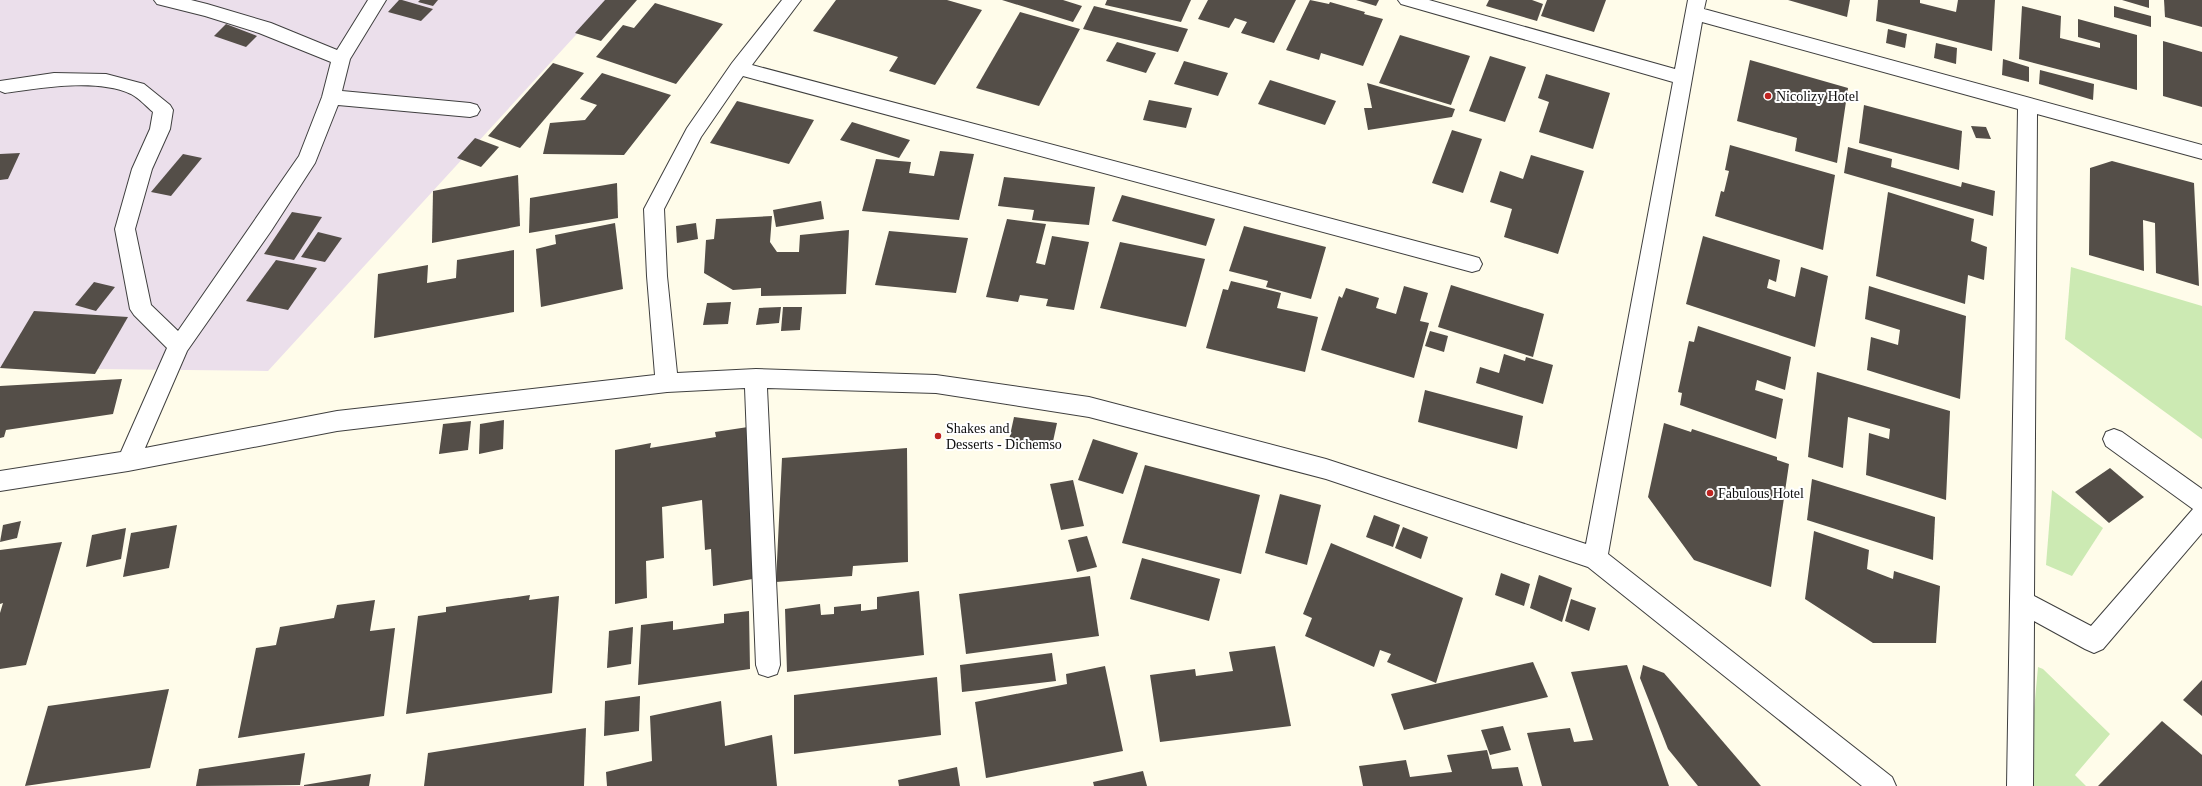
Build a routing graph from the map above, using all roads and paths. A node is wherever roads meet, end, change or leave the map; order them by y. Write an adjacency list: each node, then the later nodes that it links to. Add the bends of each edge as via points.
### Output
1 (163, 0): 6 (street, via 207,10 265,28)
2 (377, 0): 6 (street)
3 (792, 0): 7 (street)
4 (1407, 0): 8 (street)
5 (1696, 6): 8 (street); 11 (street)
6 (341, 59): 10 (street)
7 (739, 68): 14 (street); 17 (street, via 694,133 654,208 657,276)
8 (1682, 78): 23 (street)
9 (6, 86): 15 (street, via 53,80 113,82 138,89 163,110 160,129 142,169 125,228 141,309)
10 (331, 97): 12 (street); 15 (street, via 308,158)
11 (2028, 104): 13 (street); 24 (street)
12 (470, 110)
13 (2202, 152)
14 (1472, 264)
15 (179, 346): 19 (street)
16 (756, 378): 17 (street); 23 (street, via 936,384 1089,407 1326,469); 25 (street)
17 (667, 383): 19 (street, via 337,421)
18 (2114, 439): 21 (street)
19 (128, 461): 20 (street)
20 (0, 481)
21 (2202, 502)
22 (2202, 516): 24 (street, via 2094,641)
23 (1595, 558): 26 (street)
24 (2022, 602): 27 (street)
25 (768, 665)
26 (1883, 786)
27 (2020, 786)

